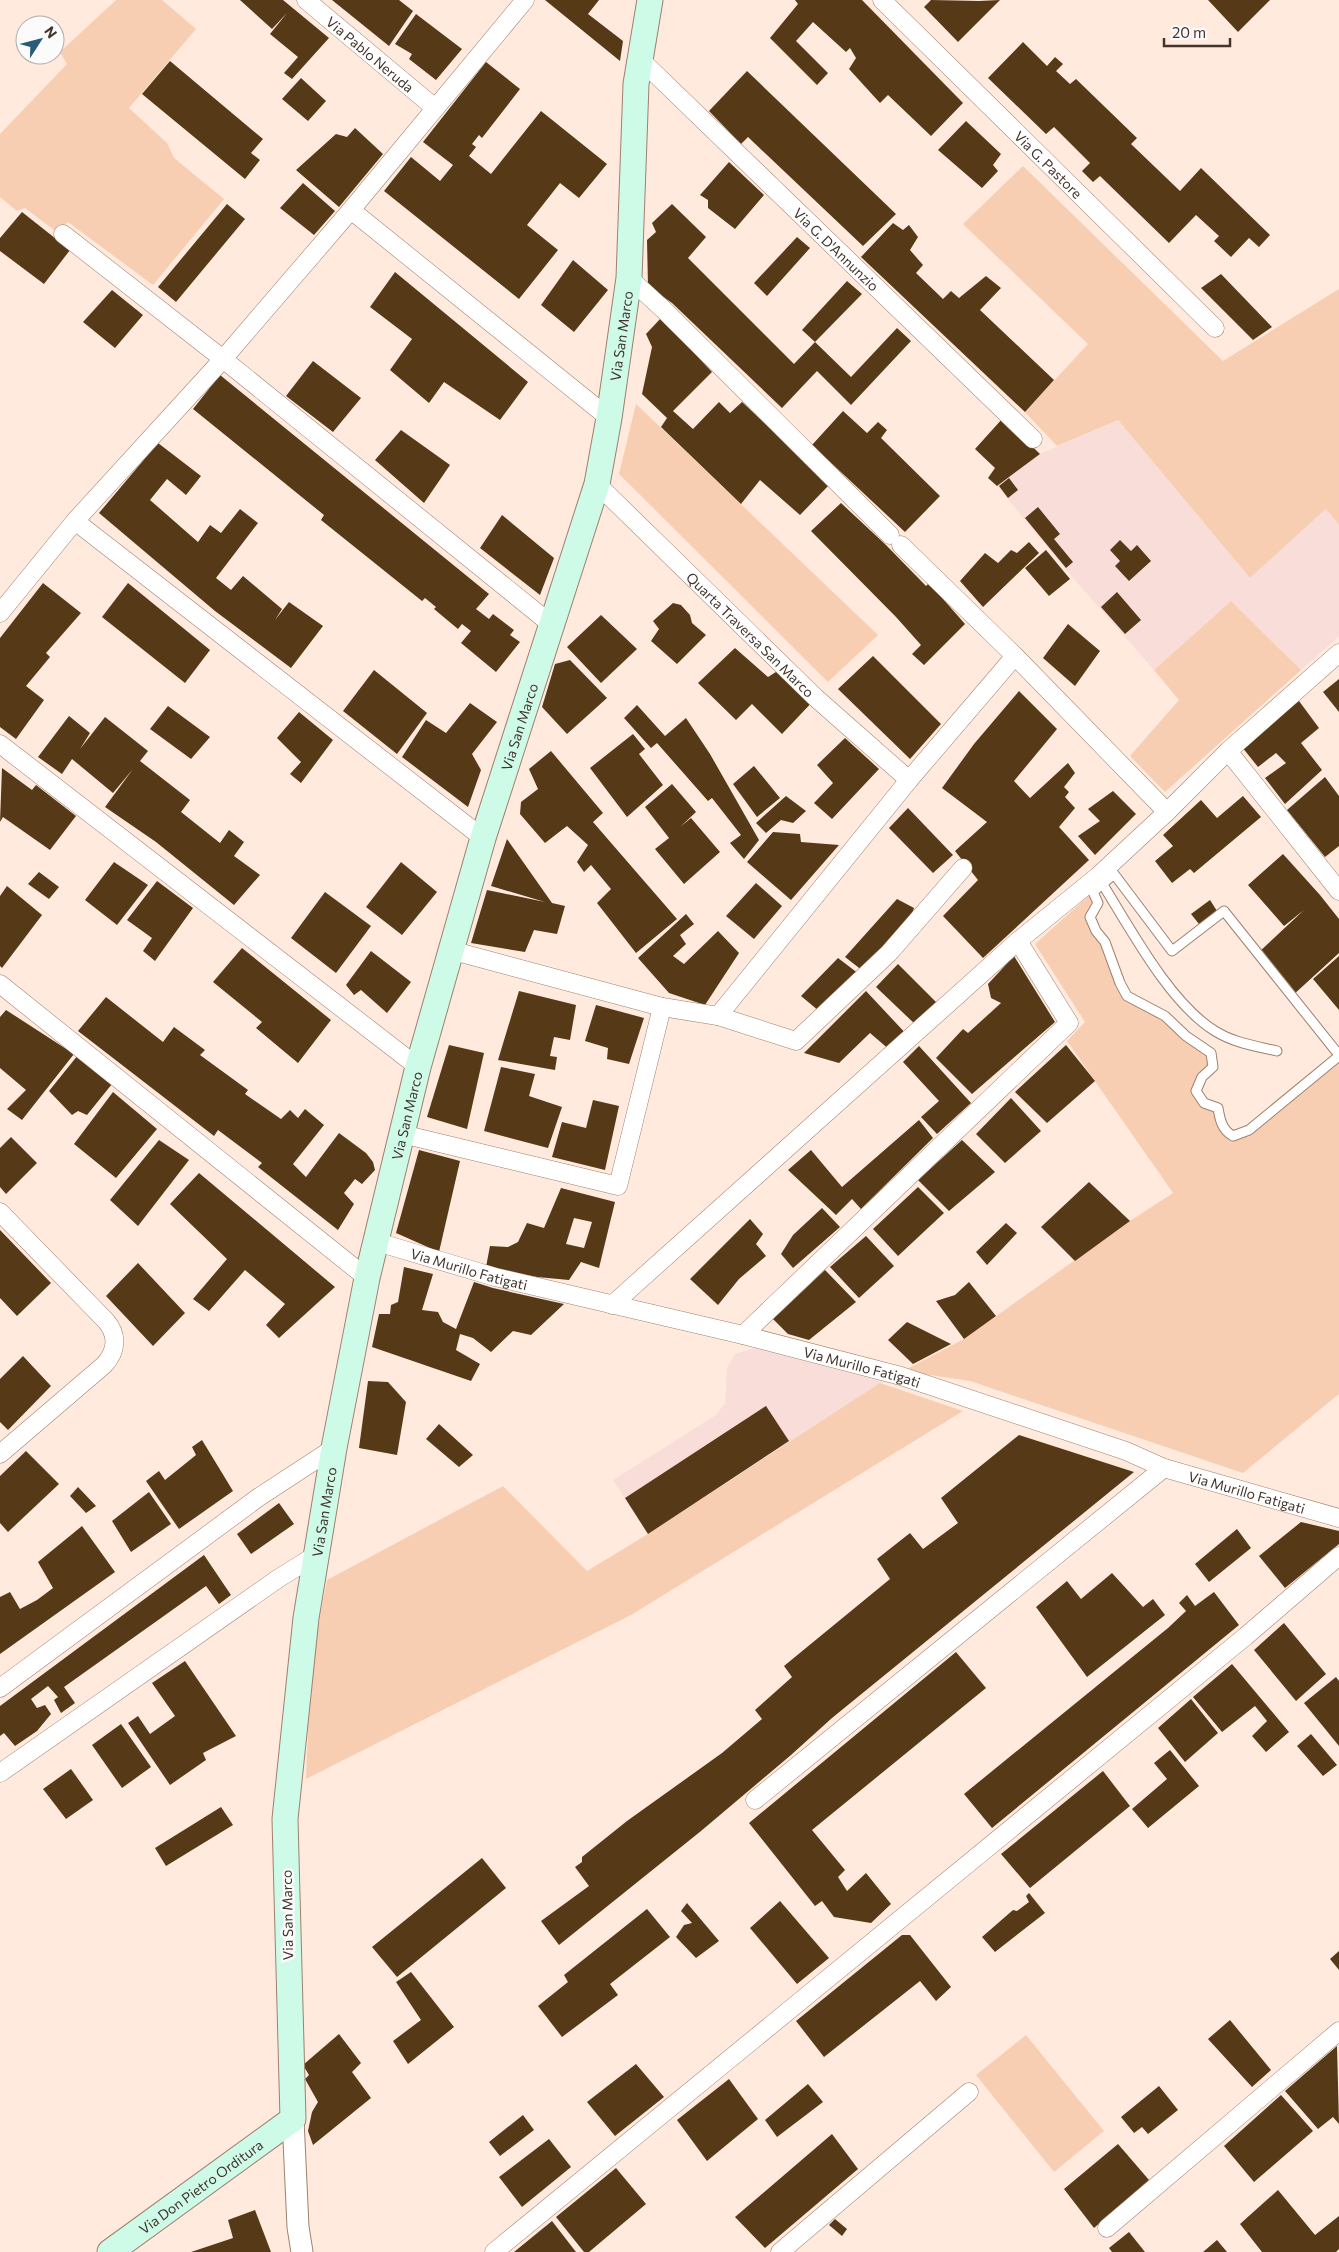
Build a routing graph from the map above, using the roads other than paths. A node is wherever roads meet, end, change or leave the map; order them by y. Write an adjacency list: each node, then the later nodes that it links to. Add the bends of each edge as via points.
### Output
1 (306, 0): 6 (street, Via Pablo Neruda)
2 (525, 0): 6 (street)
3 (650, 0): 5 (main road, Via San Marco)
4 (882, 0): 10 (street, Via G. Pastore)
5 (641, 60): 9 (main road, Via San Marco, via 636,84); 13 (street, Via G. D'Annunzio)
6 (435, 108): 7 (street)
7 (351, 210): 11 (street); 12 (street)
8 (63, 234): 11 (street)
9 (629, 278): 12 (main road, Via San Marco); 19 (street)
10 (1216, 328)
11 (223, 359): 15 (street); 17 (street)
12 (609, 418): 14 (main road, Via San Marco)
13 (1033, 439)
14 (597, 484): 17 (main road, Via San Marco); 22 (street, Quarta Traversa San Marco, via 816,698)
15 (75, 521): 16 (street); 24 (street)
16 (0, 613)
17 (552, 625): 24 (main road, Via San Marco)
18 (1339, 653): 21 (street)
19 (1015, 656): 22 (street); 23 (street)
20 (0, 744): 35 (street)
21 (1228, 751): 23 (street); 27 (street)
22 (910, 780): 32 (street)
23 (1167, 812): 26 (street)
24 (483, 838): 29 (main road, Via San Marco)
25 (963, 868): 32 (street, via 889,953 796,1040)
26 (1098, 876): 28 (street); 33 (lane, via 1143,951 1196,1017 1215,1032 1236,1042)
27 (1339, 891)
28 (1018, 941): 40 (street); 41 (street, via 1068,1023)
29 (450, 950): 31 (street); 35 (main road, Via San Marco)
30 (0, 984): 39 (street)
31 (662, 1007): 32 (street); 36 (street, via 618,1186)
32 (718, 1016)
33 (1277, 1051)
34 (1339, 1056): 34 (lane, via 1249,1130 1233,1136 1226,1132 1218,1108 1204,1103 1196,1091 1202,1077 1213,1067 1211,1053 1165,1016 1127,996 1105,942 1090,917 1098,903 1092,892 1114,874 1172,951 1224,911)
35 (418, 1067): 36 (main road, Via San Marco)
36 (402, 1134): 38 (main road, Via San Marco)
37 (0, 1212): 43 (street, via 106,1320 112,1327 115,1343 114,1351 104,1365)
38 (377, 1242): 39 (main road, Via San Marco); 40 (street, Via Murillo Fatigati, via 495,1277)
39 (367, 1278): 42 (main road, Via San Marco)
40 (612, 1306): 41 (street, Via Murillo Fatigati)
41 (743, 1335): 44 (street, Via Murillo Fatigati, via 901,1376 1126,1451)
42 (334, 1448): 46 (main road, Via San Marco); 48 (street, via 259,1497)
43 (0, 1454)
44 (1164, 1468): 45 (street, Via Murillo Fatigati); 50 (street)
45 (1339, 1518)
46 (316, 1555): 49 (street); 53 (main road, Via San Marco, via 306,1618 285,1819)
47 (1339, 1556): 57 (street, via 1246,1636)
48 (0, 1688)
49 (0, 1772)
50 (755, 1800)
51 (1339, 2031): 54 (street)
52 (970, 2092): 58 (street)
53 (293, 2119): 55 (main road, Via Don Pietro Orditura); 56 (street, Via San Marco)
54 (1107, 2228)
55 (110, 2252)
56 (302, 2252)
57 (494, 2252)
58 (780, 2252)

